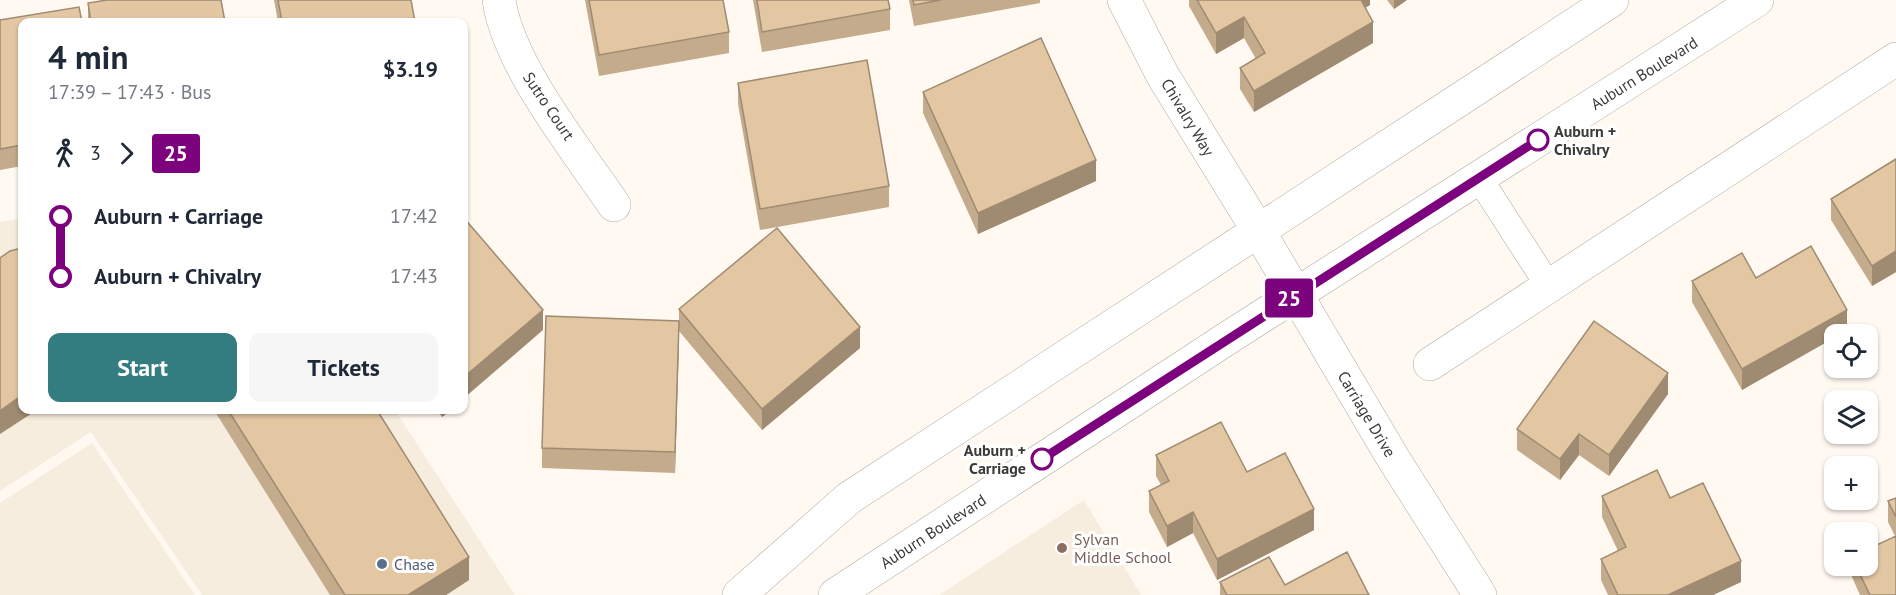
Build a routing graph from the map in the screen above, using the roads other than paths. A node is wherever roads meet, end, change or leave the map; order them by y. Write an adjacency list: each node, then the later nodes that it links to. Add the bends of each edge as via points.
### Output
1 (499, 0): 7 (main road, Sutro Court, via 523,68)
2 (1124, 0): 8 (main road, Chivalry Way, via 1163,76)
3 (1612, 0): 8 (main road)
4 (1746, 5): 6 (main road, Auburn Boulevard)
5 (1896, 59): 9 (main road)
6 (1479, 178): 9 (lane); 10 (main road, Auburn Boulevard)
7 (614, 205)
8 (1258, 230): 10 (main road, Carriage Drive); 12 (main road, via 849,498)
9 (1548, 285): 11 (main road)
10 (1296, 294): 13 (main road, Auburn Boulevard); 14 (main road, Carriage Drive)
11 (1430, 364)
12 (739, 595)
13 (836, 595)
14 (1480, 595)

